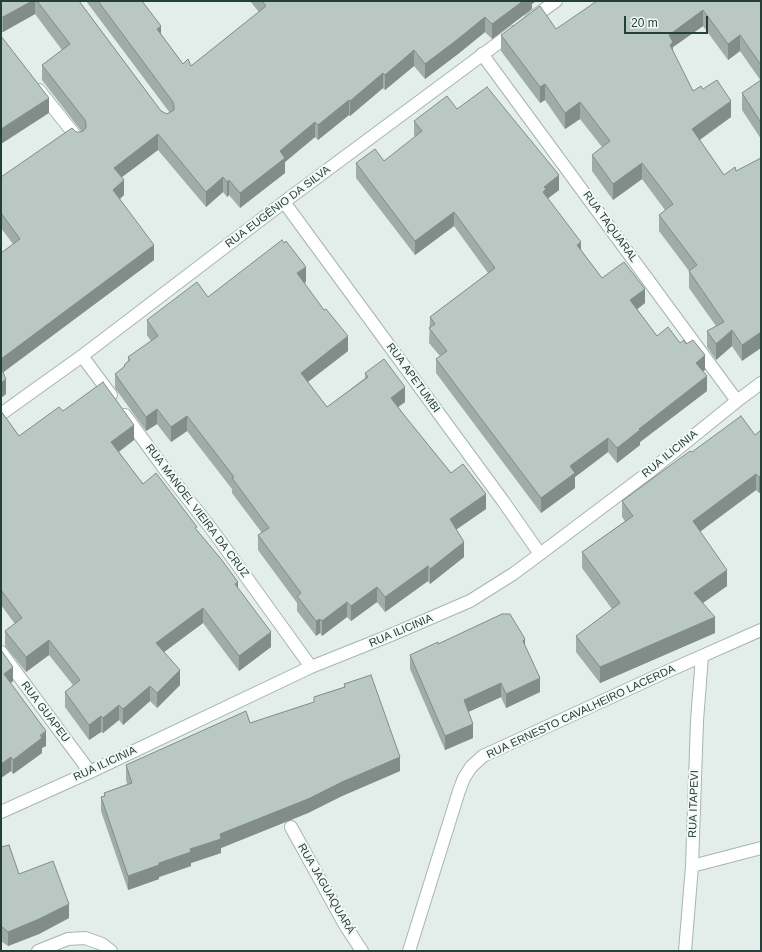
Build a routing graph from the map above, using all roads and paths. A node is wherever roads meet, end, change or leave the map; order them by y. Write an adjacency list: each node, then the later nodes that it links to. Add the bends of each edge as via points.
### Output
1 (556, 1): 2 (street, RUA EUGÊNIO DA SILVA)
2 (482, 54): 5 (street, RUA EUGÊNIO DA SILVA); 8 (street, RUA TAQUARAL)
3 (31, 79): 4 (street)
4 (78, 140)
5 (284, 202): 6 (street, RUA EUGÊNIO DA SILVA); 10 (street, RUA APETUMBI)
6 (82, 356): 9 (street, RUA EUGÊNIO DA SILVA); 14 (street, RUA MANOEL VIEIRA DA CRUZ, via 213,531)
7 (761, 383): 8 (street, RUA ILICINIA)
8 (737, 401): 10 (street, RUA ILICINIA, via 649,472)
9 (1, 414)
10 (540, 554): 14 (street, RUA ILICINIA, via 470,601)
11 (761, 630): 13 (street, RUA ERNESTO CAVALHEIRO LACERDA)
12 (1, 652): 15 (street, RUA GUAPEU)
13 (702, 656): 19 (street, RUA ITAPEVI); 23 (street, RUA ERNESTO CAVALHEIRO LACERDA, via 497,749 483,756 471,767 459,791)
14 (310, 667): 15 (street, RUA ILICINIA)
15 (90, 772): 16 (street, RUA ILICINIA)
16 (1, 812)
17 (291, 827): 22 (street, RUA JAGUAQUARÁ)
18 (761, 848): 19 (street)
19 (692, 866): 24 (street, RUA ITAPEVI)
20 (38, 951): 21 (street, via 68,939 85,938 102,944)
21 (111, 951)
22 (362, 951)
23 (409, 951)
24 (685, 951)

